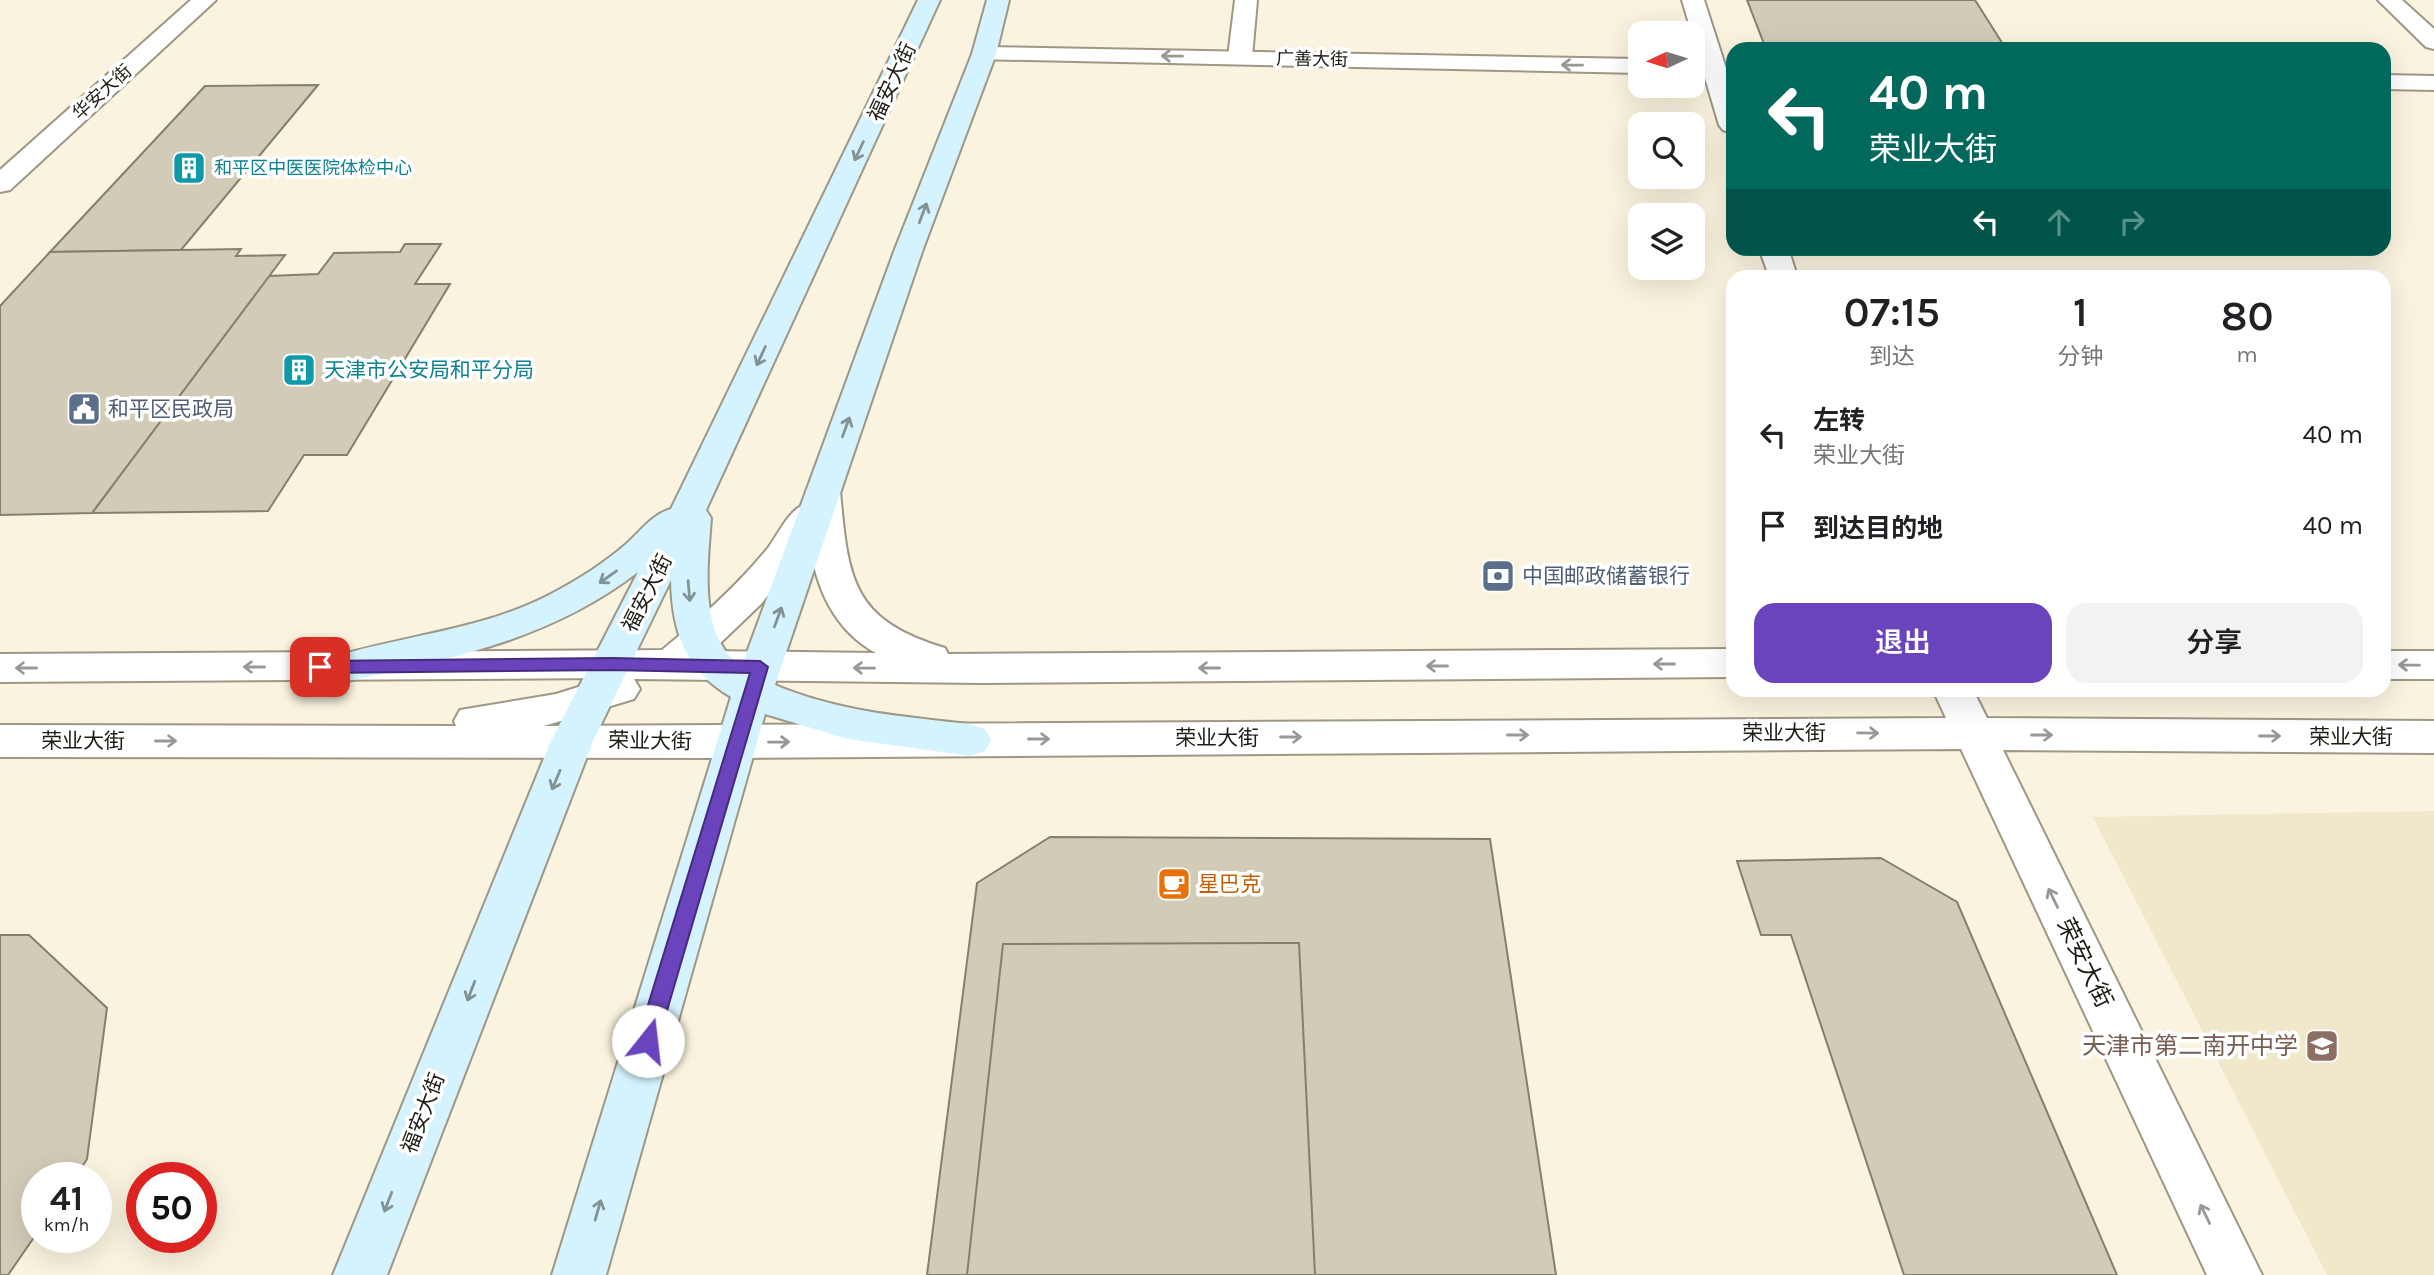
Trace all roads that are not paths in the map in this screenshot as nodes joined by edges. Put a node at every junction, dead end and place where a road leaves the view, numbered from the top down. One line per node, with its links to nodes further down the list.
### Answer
1 (205, 0): 15 (street, 华安大街)
2 (929, 0): 17 (main road, 福安大街, one-way to 17)
3 (998, 0): 8 (main road)
4 (1246, 0): 9 (street)
5 (1693, 0): 11 (street)
6 (2389, 0): 7 (street)
7 (2434, 42)
8 (984, 54): 9 (street, 广善大街, one-way to 8); 16 (main road, one-way to 8)
9 (1240, 57): 10 (street, 广善大街, one-way to 9)
10 (1628, 66)
11 (1713, 68): 14 (street)
12 (2391, 82): 13 (street)
13 (2434, 83)
14 (1726, 107)
15 (0, 184)
16 (823, 491): 18 (street); 24 (street); 25 (main road, one-way to 16)
17 (694, 499): 18 (main road, one-way to 18); 22 (main road, one-way to 22); 26 (main road, 福安大街)
18 (707, 653): 25 (street); 26 (street)
19 (1726, 663): 24 (street, one-way to 24)
20 (2391, 665): 21 (street, one-way to 20)
21 (2434, 665)
22 (346, 667): 23 (street, one-way to 23); 26 (street)
23 (0, 668)
24 (981, 670): 25 (street, one-way to 25)
25 (756, 679): 30 (main road); 34 (main road)
26 (602, 682): 32 (street); 33 (main road, 福安大街)
27 (1956, 697): 28 (street, 荣安大街)
28 (1974, 734): 29 (street, 荣业大街, one-way to 29); 30 (street, 荣业大街, one-way to 28); 37 (street, 荣安大街, one-way to 28)
29 (2434, 737)
30 (970, 740): 34 (street, 荣业大街, one-way to 30)
31 (0, 741): 32 (street, 荣业大街, one-way to 32)
32 (319, 741): 33 (street, 荣业大街)
33 (572, 741): 34 (street, 荣业大街); 35 (main road, 福安大街, one-way to 35)
34 (735, 742): 36 (main road, one-way to 34)
35 (360, 1275)
36 (579, 1275)
37 (2235, 1275)

